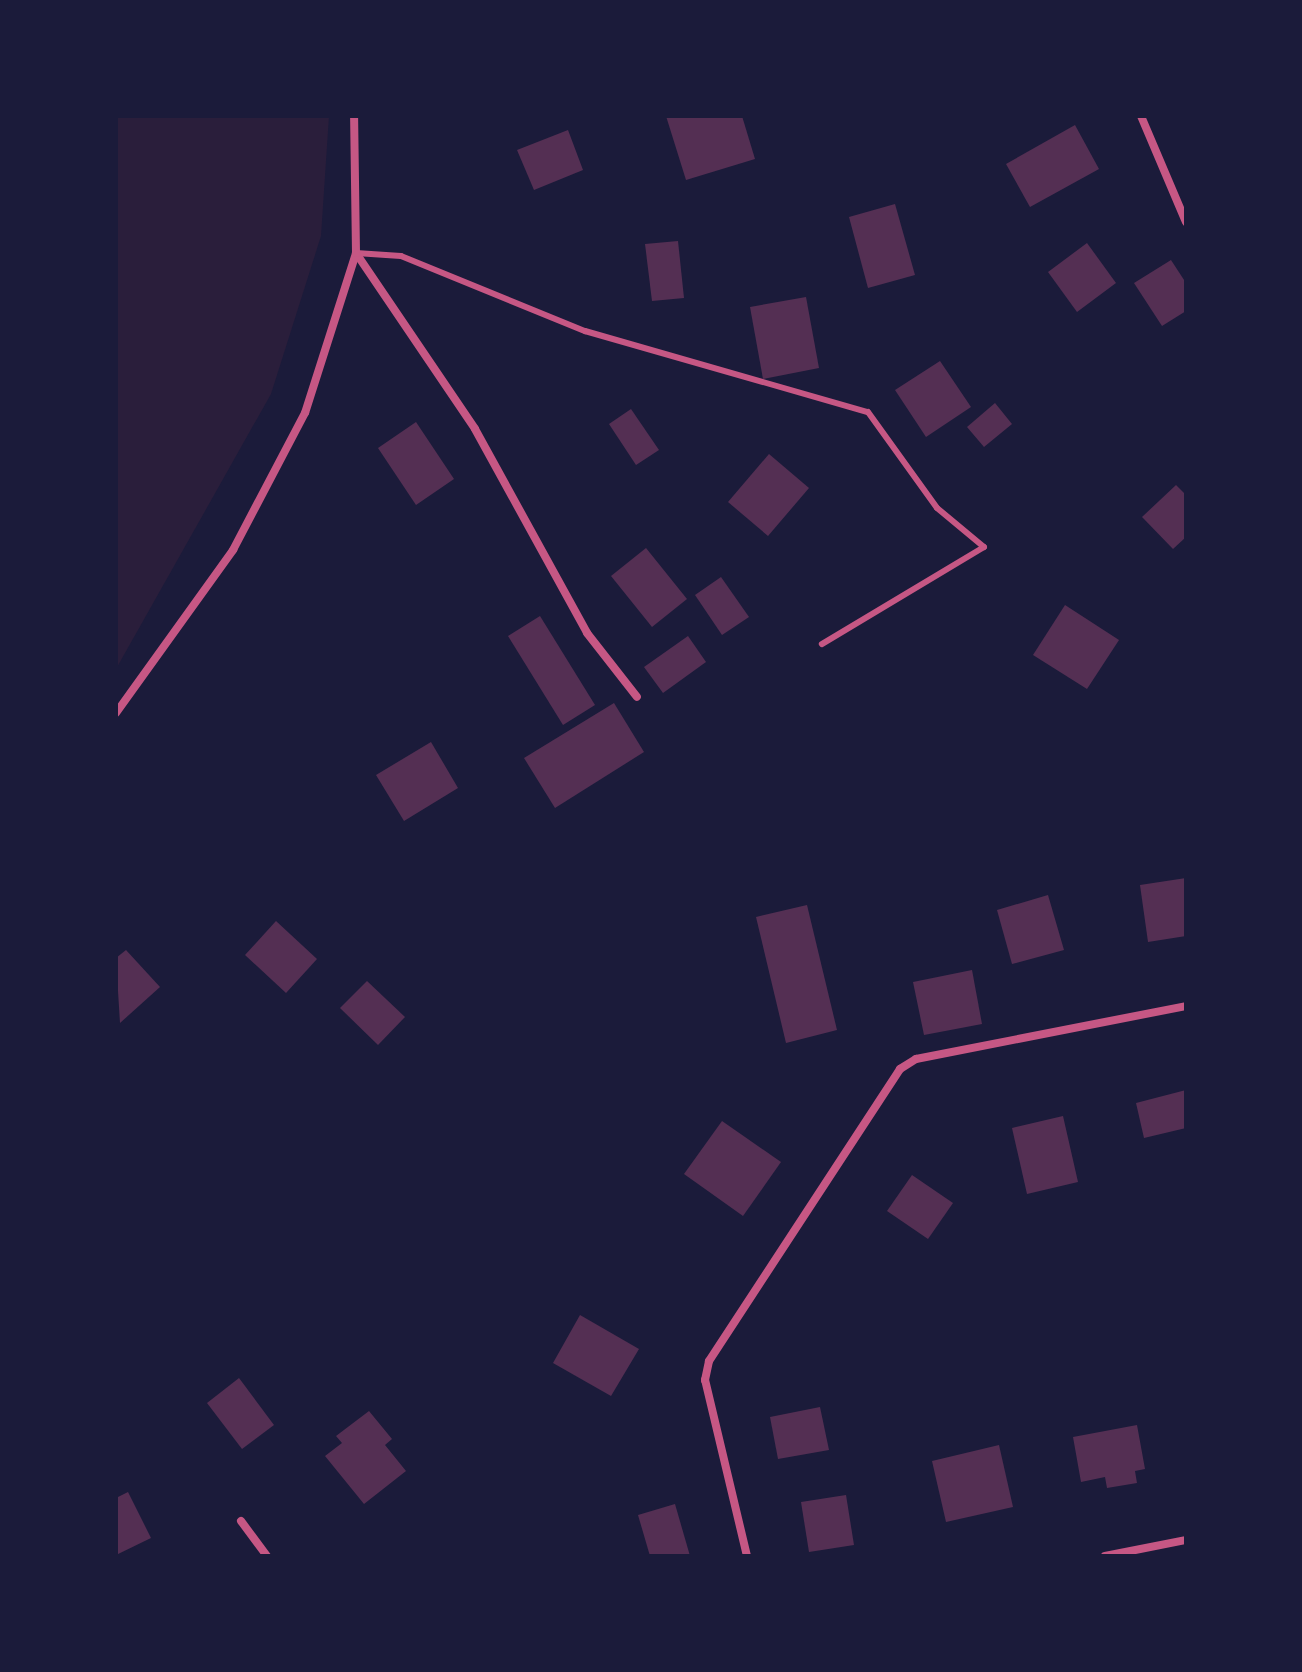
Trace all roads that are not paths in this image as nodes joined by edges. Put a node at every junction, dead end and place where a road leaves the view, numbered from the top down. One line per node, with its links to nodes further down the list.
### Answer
1 (354, 116): 4 (street)
2 (1141, 116): 3 (street)
3 (1186, 222)
4 (356, 253): 5 (lane); 6 (street); 7 (street)
5 (822, 644)
6 (637, 697)
7 (116, 713)
8 (1186, 1006): 12 (street)
9 (241, 1521): 11 (street)
10 (1186, 1540): 13 (street)
11 (267, 1556)
12 (747, 1556)
13 (1105, 1556)

